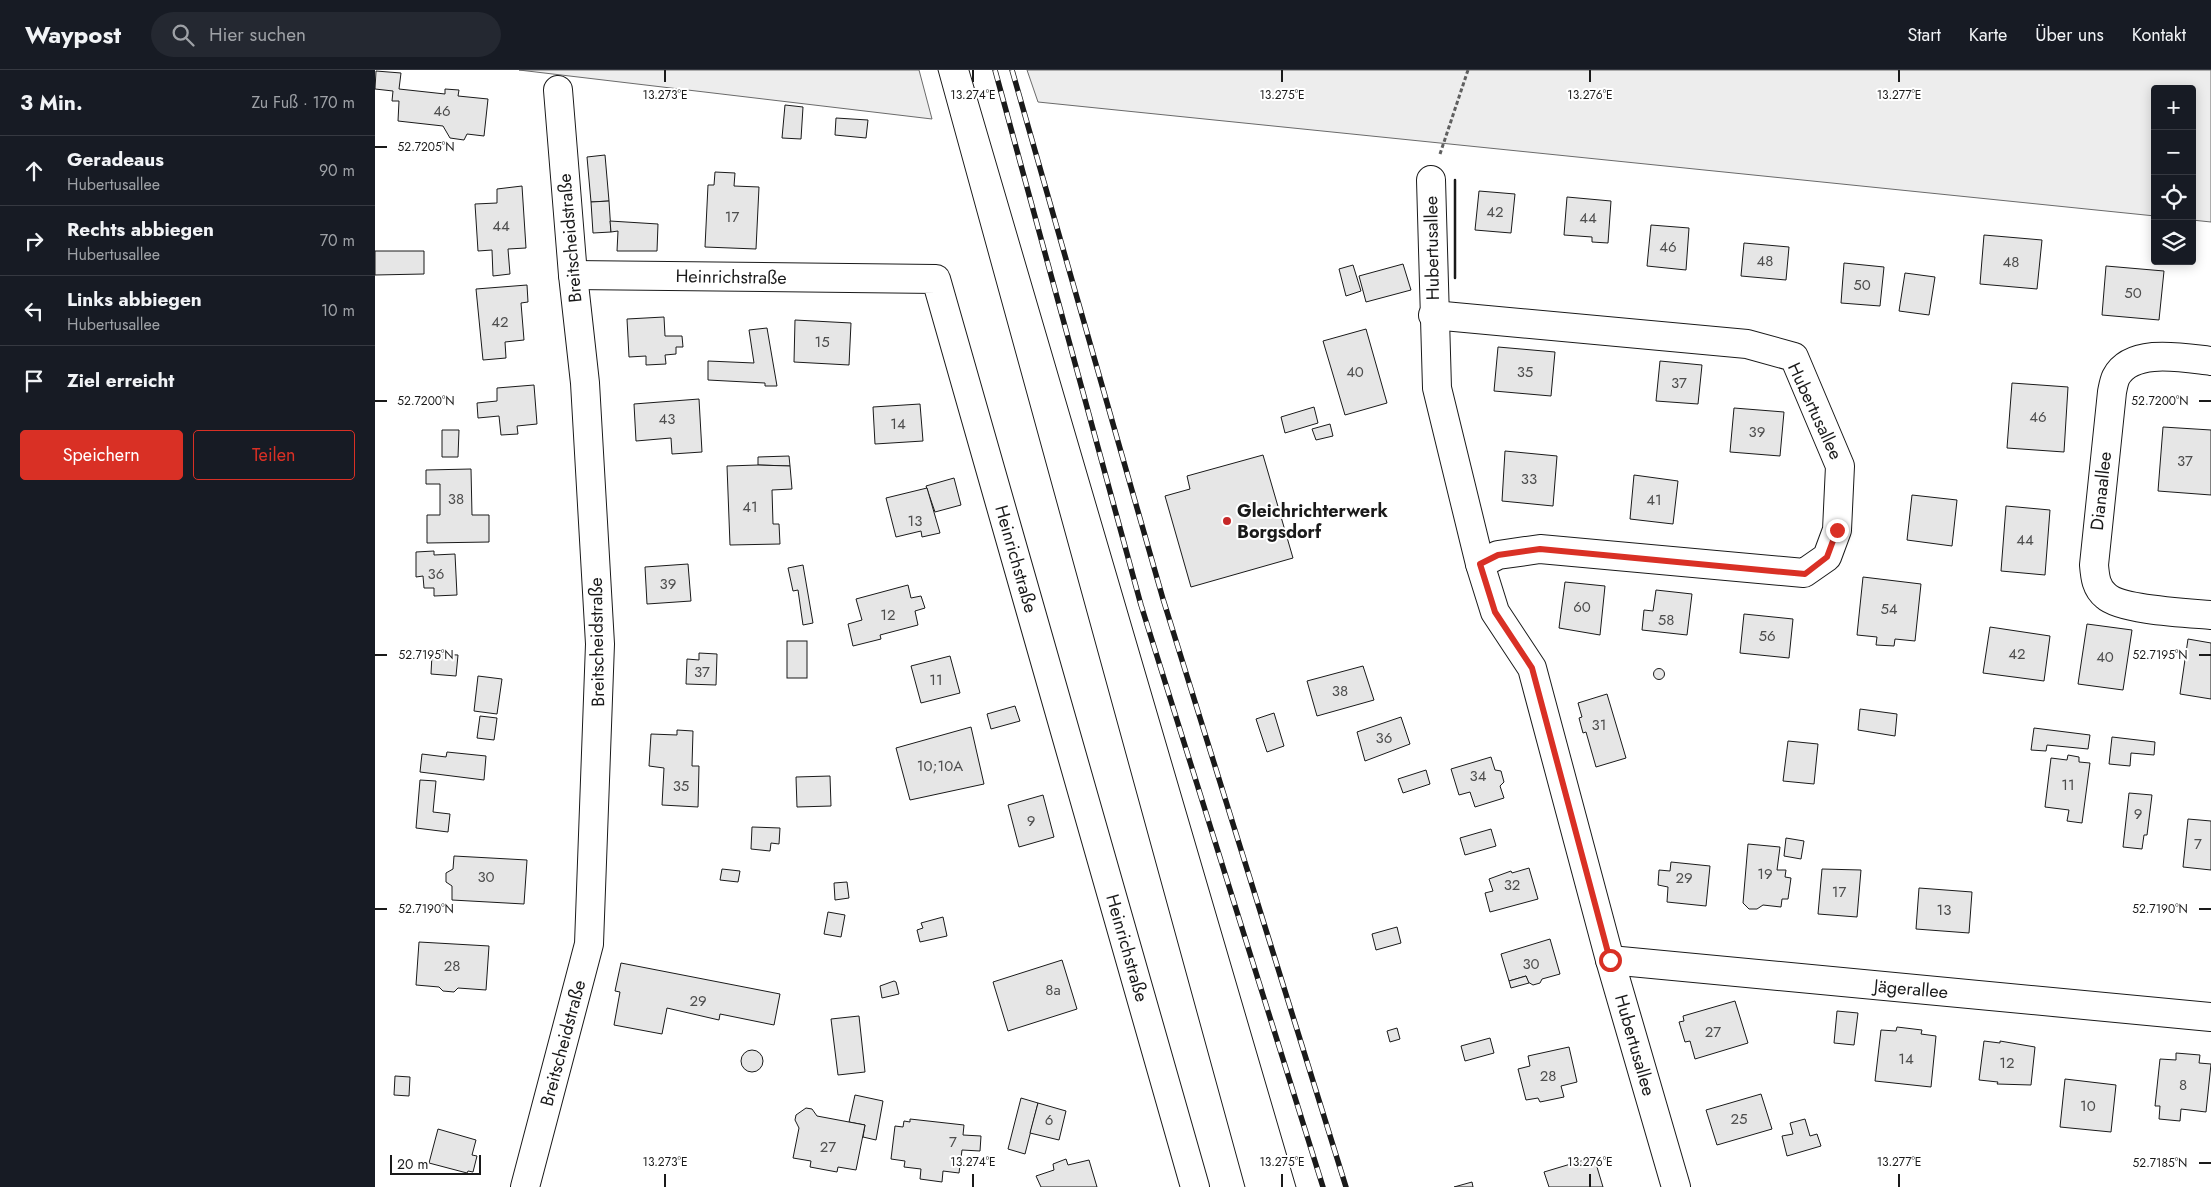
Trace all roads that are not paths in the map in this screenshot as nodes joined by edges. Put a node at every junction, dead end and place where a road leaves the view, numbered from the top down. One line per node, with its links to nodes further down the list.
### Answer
1 (558, 90): 3 (street, Breitscheidstraße)
2 (1431, 180): 4 (street, Hubertusallee)
3 (573, 275): 10 (street, Breitscheidstraße); 11 (street, Heinrichstraße)
4 (1433, 315): 6 (street, Hubertusallee); 6 (street, Hubertusallee)
5 (2211, 361): 7 (street, Dianaallee)
6 (1480, 564): 8 (street, Hubertusallee)
7 (2211, 616)
8 (1610, 960): 9 (street, Jägerallee); 12 (street, Hubertusallee)
9 (2211, 1018)
10 (525, 1187)
11 (1195, 1187)
12 (1676, 1187)

